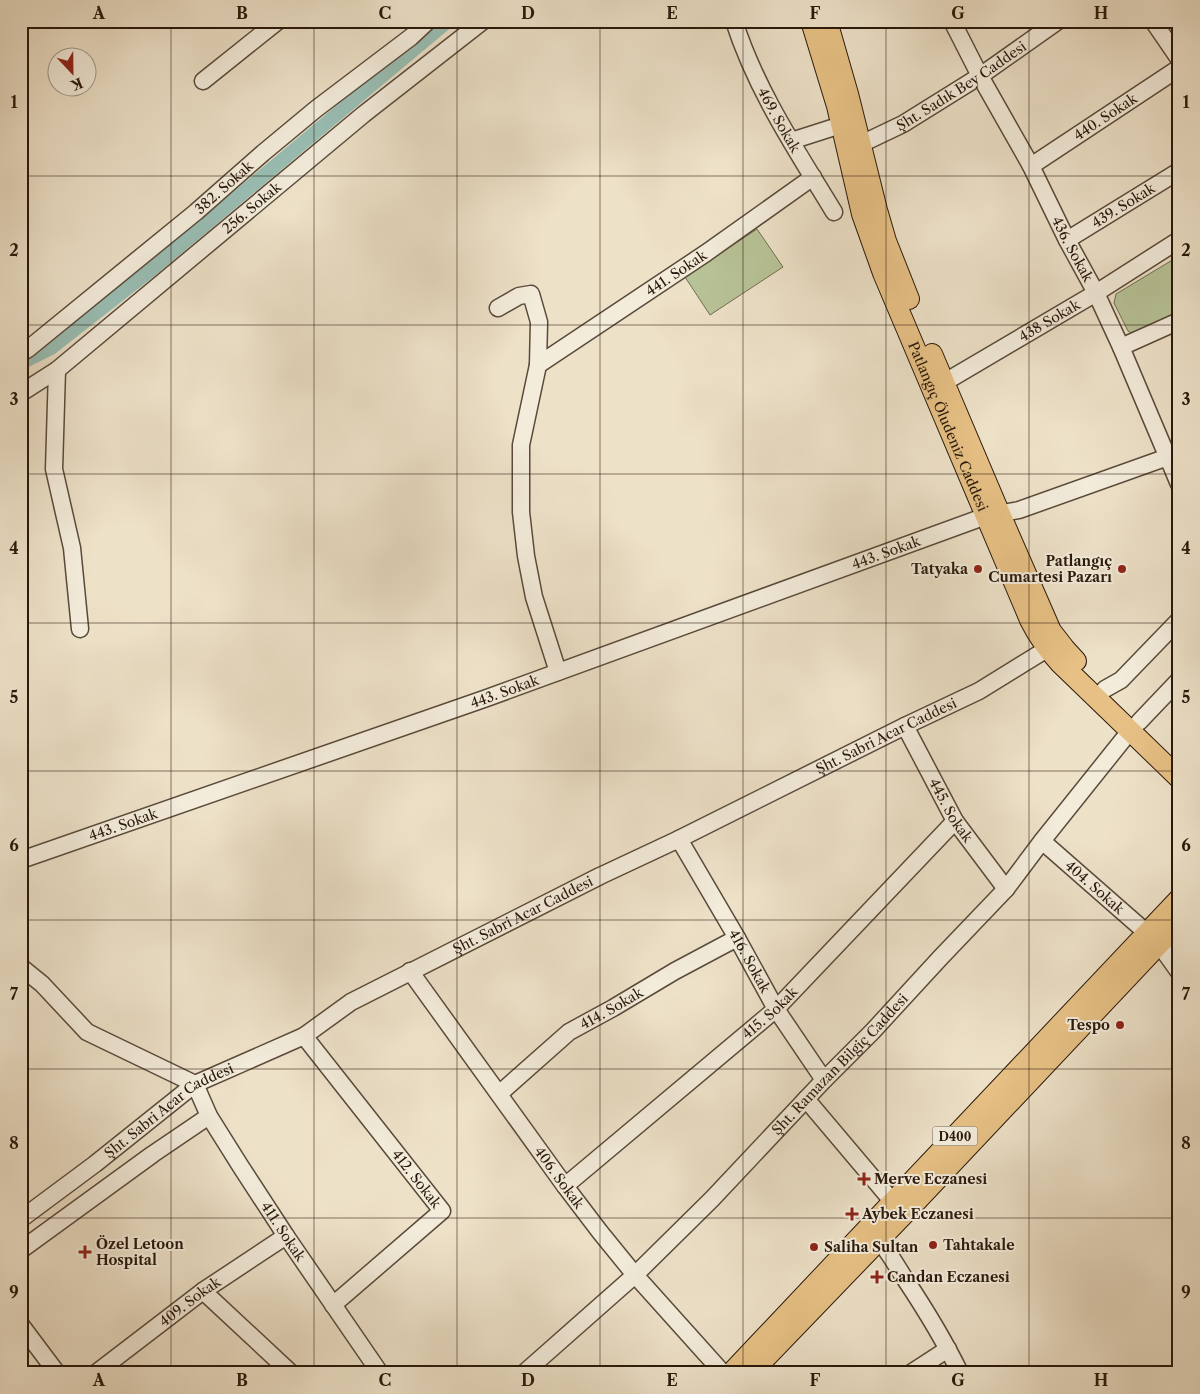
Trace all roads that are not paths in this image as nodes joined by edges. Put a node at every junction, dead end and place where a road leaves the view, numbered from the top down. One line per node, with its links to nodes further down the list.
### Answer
1 (278, 21): 13 (street)
2 (428, 21): 27 (street, 382. Sokak)
3 (483, 21): 29 (street, 256. Sokak)
4 (734, 21): 15 (street, 469. Sokak)
5 (811, 21): 14 (main road, Patlangıç Öludeniz Caddesi)
6 (826, 21): 16 (main road, Patlangıç Öludeniz Caddesi)
7 (952, 21): 12 (street, 436. Sokak)
8 (1058, 21): 12 (street, Şht. Sadık Bey Caddesi)
9 (1153, 21): 10 (street)
10 (1179, 59)
11 (1179, 68): 17 (street, 440. Sokak)
12 (980, 76): 16 (street, Şht. Sadık Bey Caddesi); 17 (street, 436. Sokak)
13 (203, 81)
14 (841, 126): 15 (street); 34 (main road, Patlangıç Öludeniz Caddesi)
15 (791, 141): 19 (street, 469. Sokak)
16 (861, 144): 30 (main road, Patlangıç Öludeniz Caddesi)
17 (1032, 166): 21 (street, 436. Sokak)
18 (1179, 171): 21 (street, 439. Sokak)
19 (813, 176): 20 (street, 469. Sokak); 28 (street, 441. Sokak)
20 (834, 212)
21 (1067, 240): 23 (street, 436. Sokak)
22 (1179, 240): 23 (street, 438 Sokak)
23 (1096, 293): 26 (street, 436. Sokak); 30 (street, 438 Sokak)
24 (498, 308): 28 (street)
25 (1179, 321): 26 (street)
26 (1121, 347): 32 (street, 436. Sokak)
27 (21, 353)
28 (538, 365): 38 (street)
29 (57, 370): 31 (street, 256. Sokak); 36 (street)
30 (945, 382): 34 (main road, Patlangıç Öludeniz Caddesi)
31 (21, 393)
32 (1173, 454): 33 (street, 436. Sokak); 34 (street, 443. Sokak)
33 (1179, 484)
34 (993, 515): 37 (main road, Patlangıç Öludeniz Caddesi); 38 (street, 443. Sokak); 40 (main road, Patlangıç Öludeniz Caddesi)
35 (1179, 620): 40 (street)
36 (80, 629)
37 (1047, 649): 41 (street, Şht. Sabri Acar Caddesi); 42 (main road, Patlangıç Öludeniz Caddesi)
38 (558, 672): 48 (street, 443. Sokak)
39 (1179, 680): 42 (street, Şht. Ramazan Bilgiç Caddesi)
40 (1105, 689): 42 (main road, Patlangıç Öludeniz Caddesi)
41 (905, 726): 45 (street, 445. Sokak); 46 (street, Şht. Sabri Acar Caddesi)
42 (1135, 726): 43 (main road, Patlangıç Öludeniz Caddesi); 44 (main road, Patlangıç Öludeniz Caddesi); 47 (street, Şht. Ramazan Bilgiç Caddesi)
43 (1179, 760)
44 (1179, 778)
45 (955, 821): 49 (street, 445. Sokak); 57 (street, 415. Sokak)
46 (679, 839): 52 (street, 416. Sokak); 55 (street, Şht. Sabri Acar Caddesi)
47 (1042, 841): 49 (street, Şht. Ramazan Bilgiç Caddesi); 53 (street, 404. Sokak)
48 (21, 860)
49 (1006, 889): 59 (street, Şht. Ramazan Bilgiç Caddesi)
50 (1179, 899): 53 (main road, D400)
51 (1179, 923): 53 (main road, D400)
52 (738, 938): 57 (street, 416. Sokak); 61 (street, 414. Sokak)
53 (1153, 938): 56 (street, 404. Sokak); 65 (main road, D400); 67 (main road, D400)
54 (21, 967): 60 (street)
55 (410, 971): 58 (street, Şht. Sabri Acar Caddesi); 61 (street, 406. Sokak)
56 (1179, 972)
57 (776, 1009): 59 (street, 416. Sokak); 64 (street, 415. Sokak)
58 (304, 1036): 60 (street, Şht. Sabri Acar Caddesi); 72 (street, 412. Sokak)
59 (824, 1080): 62 (street, Şht. Ramazan Bilgiç Caddesi)
60 (195, 1084): 63 (street, 411. Sokak); 66 (street, Şht. Sabri Acar Caddesi)
61 (499, 1094): 64 (street, 406. Sokak)
62 (806, 1099): 65 (street); 70 (street, Şht. Ramazan Bilgiç Caddesi)
63 (209, 1116): 68 (street, 411. Sokak); 69 (street)
64 (565, 1186): 70 (street, 406. Sokak)
65 (893, 1202): 67 (main road, D400)
66 (21, 1219)
67 (874, 1234): 74 (street); 81 (main road, D400); 82 (main road, D400)
68 (286, 1236): 71 (street, 409. Sokak); 72 (street, 411. Sokak)
69 (21, 1250)
70 (635, 1275): 79 (street, Şht. Ramazan Bilgiç Caddesi); 80 (street, 406. Sokak)
71 (203, 1291): 76 (street, 409. Sokak); 77 (street)
72 (333, 1304): 78 (street, 411. Sokak)
73 (21, 1325): 75 (street)
74 (948, 1348): 83 (street); 84 (street)
75 (57, 1373)
76 (96, 1373)
77 (291, 1373)
78 (380, 1373)
79 (524, 1373)
80 (723, 1373)
81 (731, 1373)
82 (751, 1373)
83 (911, 1373)
84 (960, 1373)

